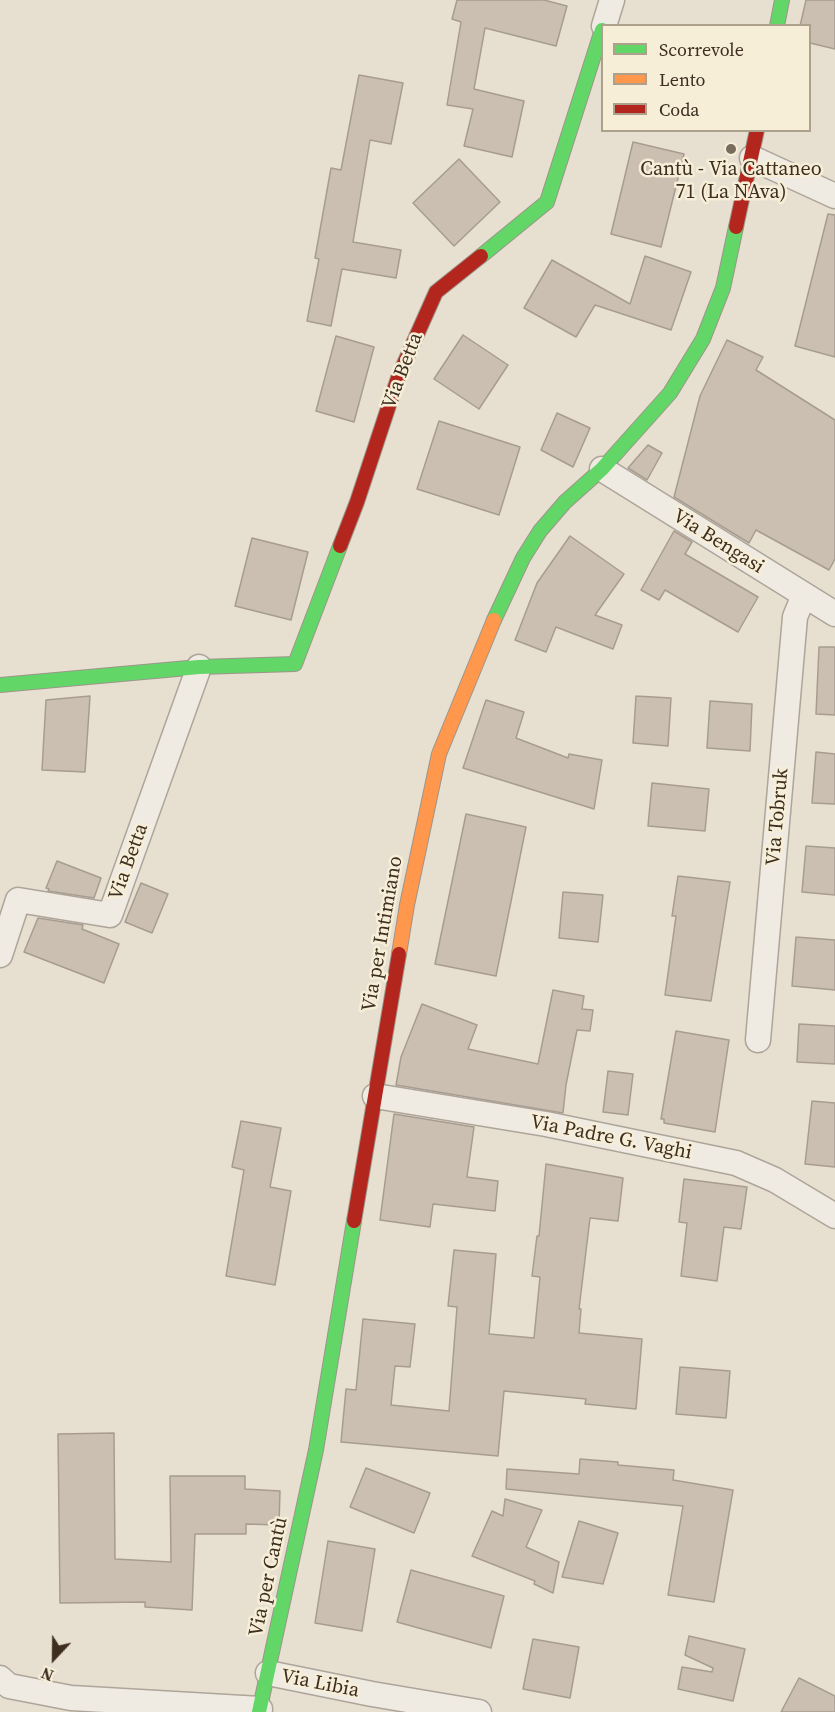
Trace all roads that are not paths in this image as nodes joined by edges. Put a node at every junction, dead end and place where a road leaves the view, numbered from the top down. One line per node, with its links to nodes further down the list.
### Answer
1 (612, 0): 3 (street)
2 (782, 0): 4 (street)
3 (605, 24)
4 (777, 24)
5 (601, 36): 12 (street, Via Betta)
6 (757, 132): 7 (street, Via per Intimiano)
7 (752, 158): 8 (street); 9 (street, Via per Intimiano)
8 (835, 196)
9 (602, 469): 10 (street, Via Bengasi); 16 (street, Via per Intimiano)
10 (804, 596): 11 (street, Via Bengasi); 15 (street, Via Tobruk)
11 (835, 614)
12 (199, 667): 13 (street, Via Betta); 14 (street, Via Betta)
13 (0, 685)
14 (0, 955)
15 (758, 1040)
16 (375, 1096): 17 (street, Via Padre G. Vaghi); 18 (street, Via per Intimiano)
17 (835, 1216)
18 (316, 1450): 19 (street, Via per Cantù)
19 (268, 1673): 21 (street, Via per Cantù); 22 (street, Via Libia)
20 (0, 1678): 21 (street)
21 (260, 1710)
22 (479, 1712)

